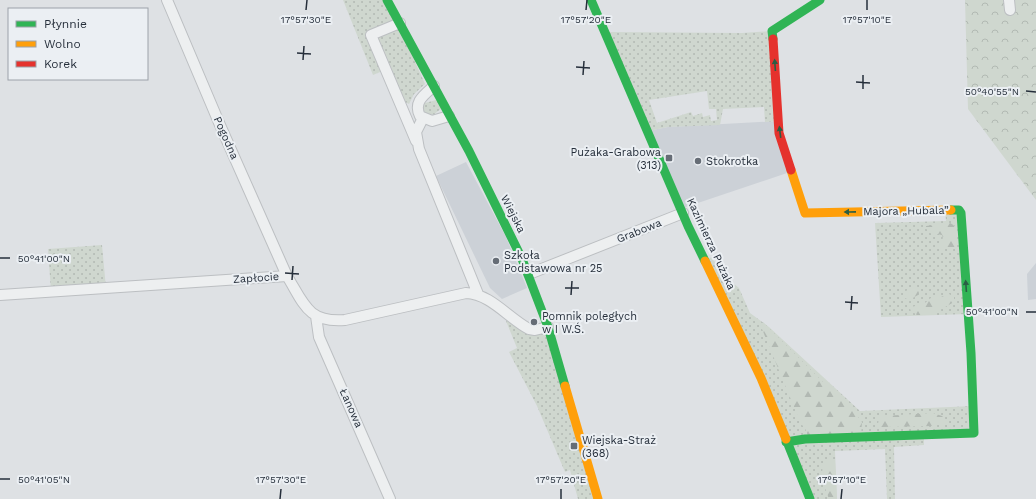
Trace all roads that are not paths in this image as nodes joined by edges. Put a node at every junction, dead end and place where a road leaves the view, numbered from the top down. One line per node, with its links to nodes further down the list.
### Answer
1 (166, 0): 14 (street, Pogodna)
2 (387, 0): 5 (street, Wiejska)
3 (591, 0): 12 (street, Kazimierza Pużaka)
4 (820, 0): 19 (street, Majora „Hubala”, one-way to 4)
5 (400, 22): 6 (street, Wiejska); 7 (street)
6 (434, 86): 8 (street); 9 (street, Wiejska)
7 (398, 98): 8 (street); 11 (street)
8 (417, 106): 10 (street)
9 (449, 116): 10 (street); 13 (street, Wiejska)
10 (423, 118): 11 (street)
11 (419, 149): 15 (street)
12 (682, 213): 13 (street, Grabowa); 19 (street, Kazimierza Pużaka)
13 (529, 274): 18 (street, Wiejska)
14 (287, 276): 16 (street, Zapłocie); 17 (street, Zapłocie)
15 (478, 294): 17 (street); 18 (street)
16 (0, 295)
17 (316, 316): 20 (street, Łanowa)
18 (548, 327): 21 (street, Wiejska)
19 (786, 442): 22 (street, Kazimierza Pużaka)
20 (390, 499)
21 (598, 499)
22 (810, 499)

